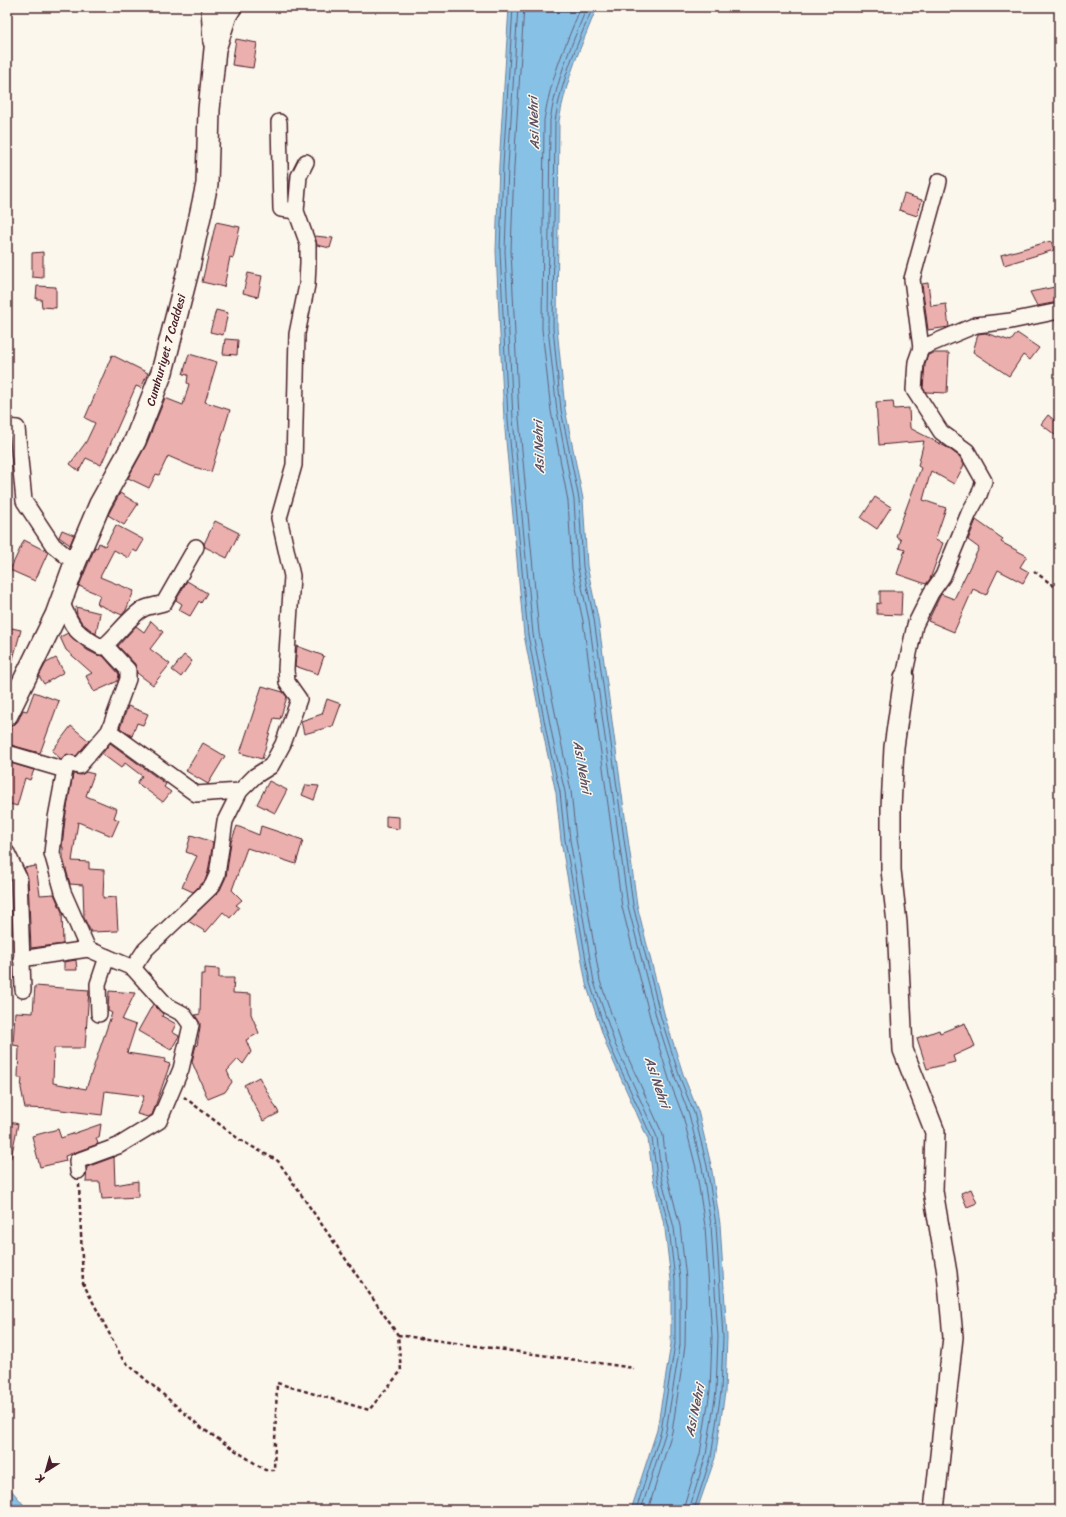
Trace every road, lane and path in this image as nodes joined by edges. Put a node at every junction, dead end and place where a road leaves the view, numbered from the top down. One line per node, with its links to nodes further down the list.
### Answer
1 (209, 7): 3 (street)
2 (231, 7): 3 (main road, Cumhuriyet 7 Caddesi)
3 (215, 49): 12 (main road, Cumhuriyet 7 Caddesi)
4 (279, 122): 7 (street)
5 (306, 162): 7 (street)
6 (939, 181): 9 (street)
7 (296, 211): 22 (street)
8 (1059, 311): 9 (street)
9 (921, 348): 17 (street)
10 (7, 427): 12 (street)
11 (196, 547): 16 (street)
12 (75, 563): 15 (main road, Cumhuriyet 7 Caddesi)
13 (1034, 571): 14 (path)
14 (1059, 590)
15 (61, 601): 16 (street); 18 (main road, Cumhuriyet 7 Caddesi)
16 (106, 646): 19 (street)
17 (904, 677): 34 (street)
18 (7, 715)
19 (109, 730): 21 (street); 22 (street)
20 (7, 753): 21 (street)
21 (65, 770): 24 (street)
22 (240, 791): 27 (street)
23 (7, 853): 26 (street)
24 (88, 949): 25 (street); 26 (street)
25 (106, 957): 27 (street); 29 (street)
26 (22, 959): 28 (street)
27 (133, 968): 30 (street)
28 (23, 990)
29 (99, 1014)
30 (173, 1088): 31 (street); 32 (path)
31 (78, 1171): 32 (path)
32 (398, 1335): 33 (path)
33 (634, 1368)
34 (934, 1510)

